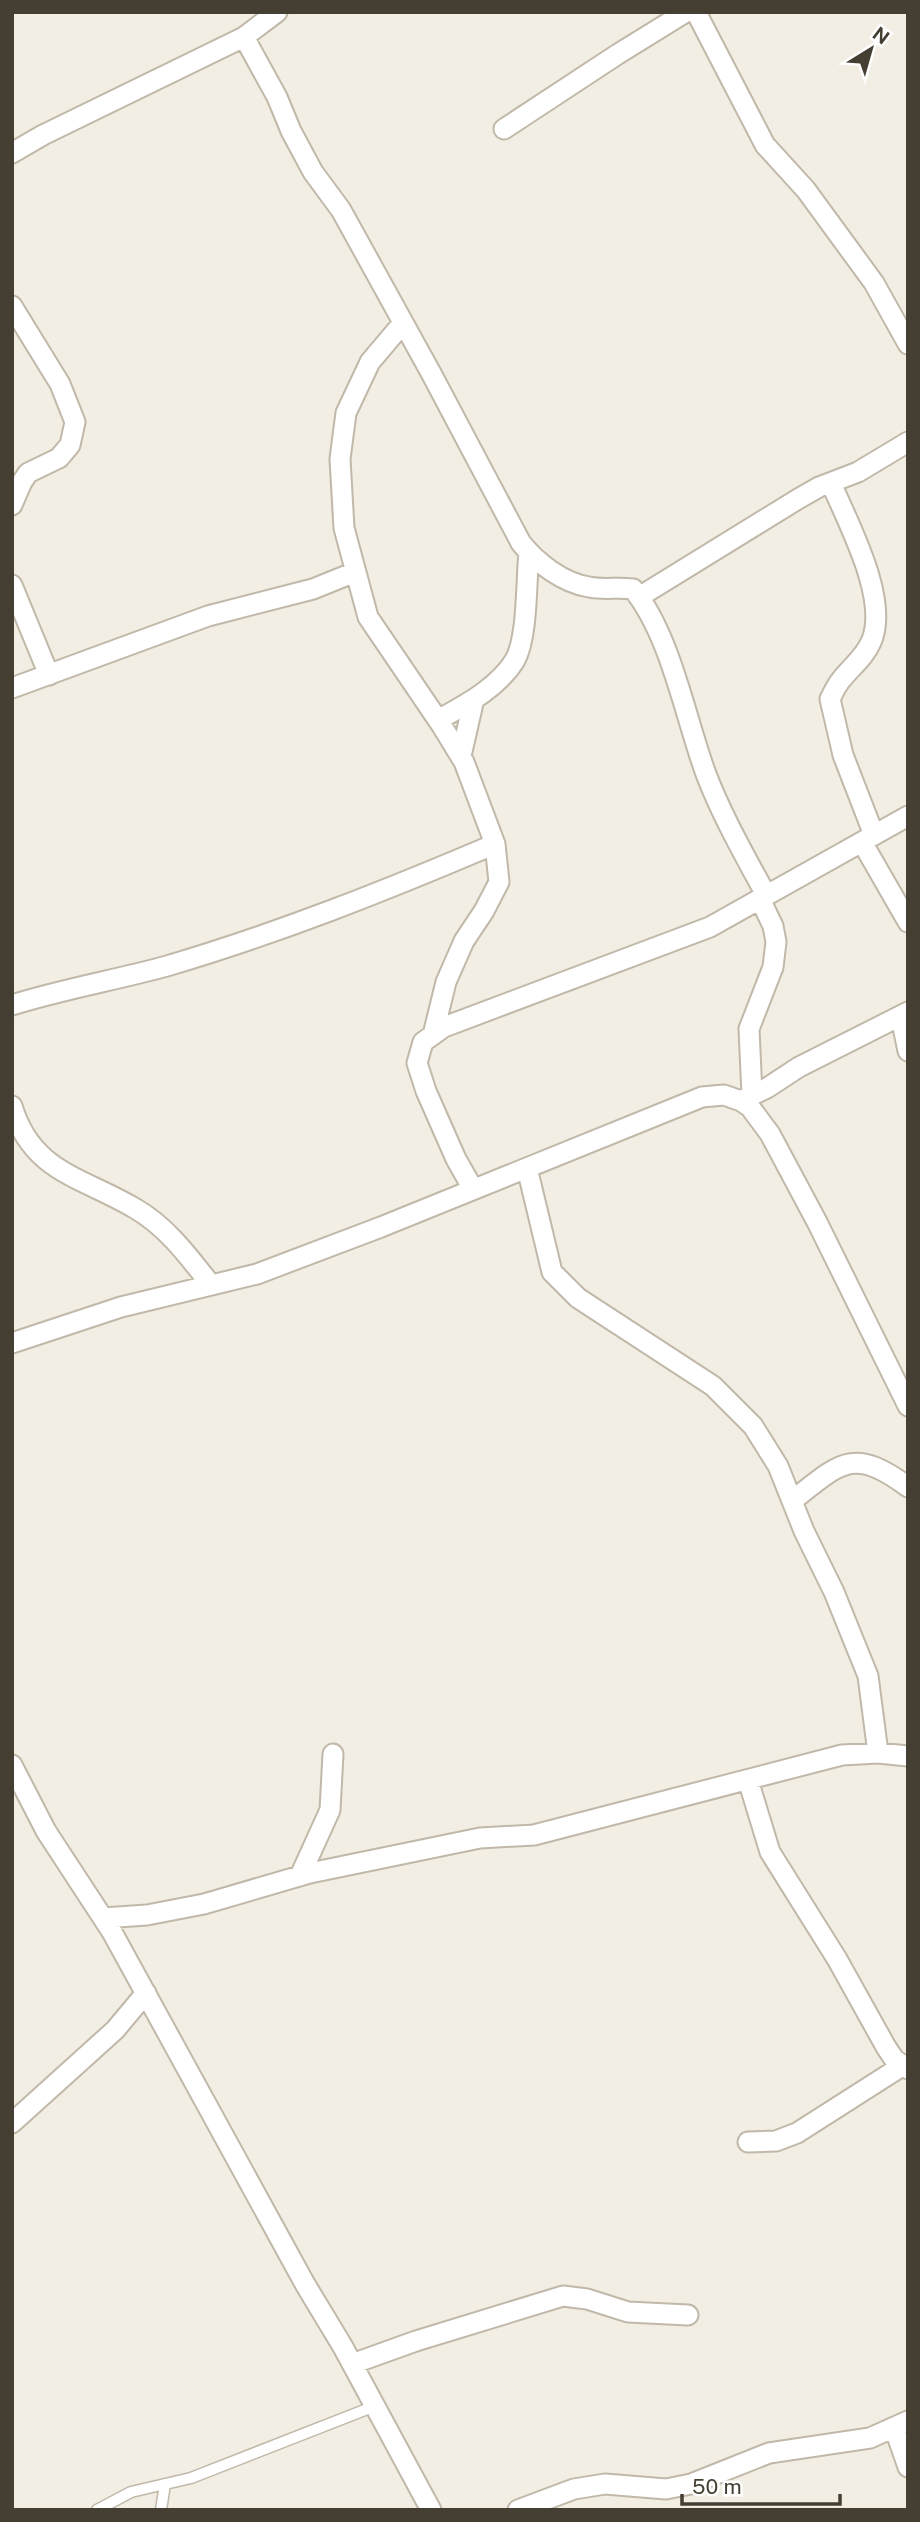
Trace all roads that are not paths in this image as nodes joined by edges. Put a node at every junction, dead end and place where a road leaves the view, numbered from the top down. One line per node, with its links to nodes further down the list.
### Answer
1 (686, 12): 5 (street)
2 (696, 12): 9 (street)
3 (270, 14): 4 (street)
4 (244, 37): 6 (street); 8 (street)
5 (504, 129)
6 (12, 153)
7 (12, 306): 12 (street)
8 (403, 323): 13 (street); 14 (street)
9 (908, 344)
10 (908, 442): 11 (street)
11 (831, 483): 16 (street); 23 (street)
12 (12, 505)
13 (529, 552): 16 (street); 19 (street)
14 (355, 572): 17 (street); 20 (street)
15 (12, 585): 17 (street)
16 (639, 597): 25 (street)
17 (49, 675): 18 (street)
18 (12, 688)
19 (474, 699): 20 (street); 21 (street)
20 (438, 720): 21 (street)
21 (461, 756): 24 (street)
22 (908, 816): 23 (street)
23 (868, 839): 25 (street); 26 (street)
24 (495, 844): 27 (street); 29 (street)
25 (763, 897): 29 (street); 31 (street)
26 (908, 922)
27 (12, 1005)
28 (908, 1012): 30 (street); 31 (street)
29 (433, 1035): 34 (street)
30 (908, 1051)
31 (747, 1098): 33 (street); 37 (street)
32 (12, 1106): 35 (street)
33 (527, 1168): 34 (street); 39 (street)
34 (473, 1189): 35 (street)
35 (211, 1285): 36 (street)
36 (12, 1343)
37 (908, 1406)
38 (908, 1487): 39 (street)
39 (792, 1500): 40 (street)
40 (878, 1753): 42 (street); 44 (street)
41 (333, 1754): 45 (street)
42 (908, 1756)
43 (12, 1765): 47 (street)
44 (748, 1780): 45 (street); 50 (street)
45 (300, 1876): 46 (street)
46 (147, 1915): 47 (street); 48 (street)
47 (103, 1918): 48 (street)
48 (120, 1947): 49 (street)
49 (146, 1993): 51 (street); 54 (street)
50 (905, 2067): 52 (street)
51 (12, 2123)
52 (748, 2142)
53 (688, 2315): 54 (street)
54 (352, 2364): 55 (street)
55 (374, 2406): 58 (lane); 61 (street)
56 (901, 2424): 57 (street); 62 (street)
57 (908, 2467)
58 (165, 2484): 59 (lane); 60 (lane)
59 (97, 2510)
60 (160, 2510)
61 (431, 2510)
62 (518, 2510)

